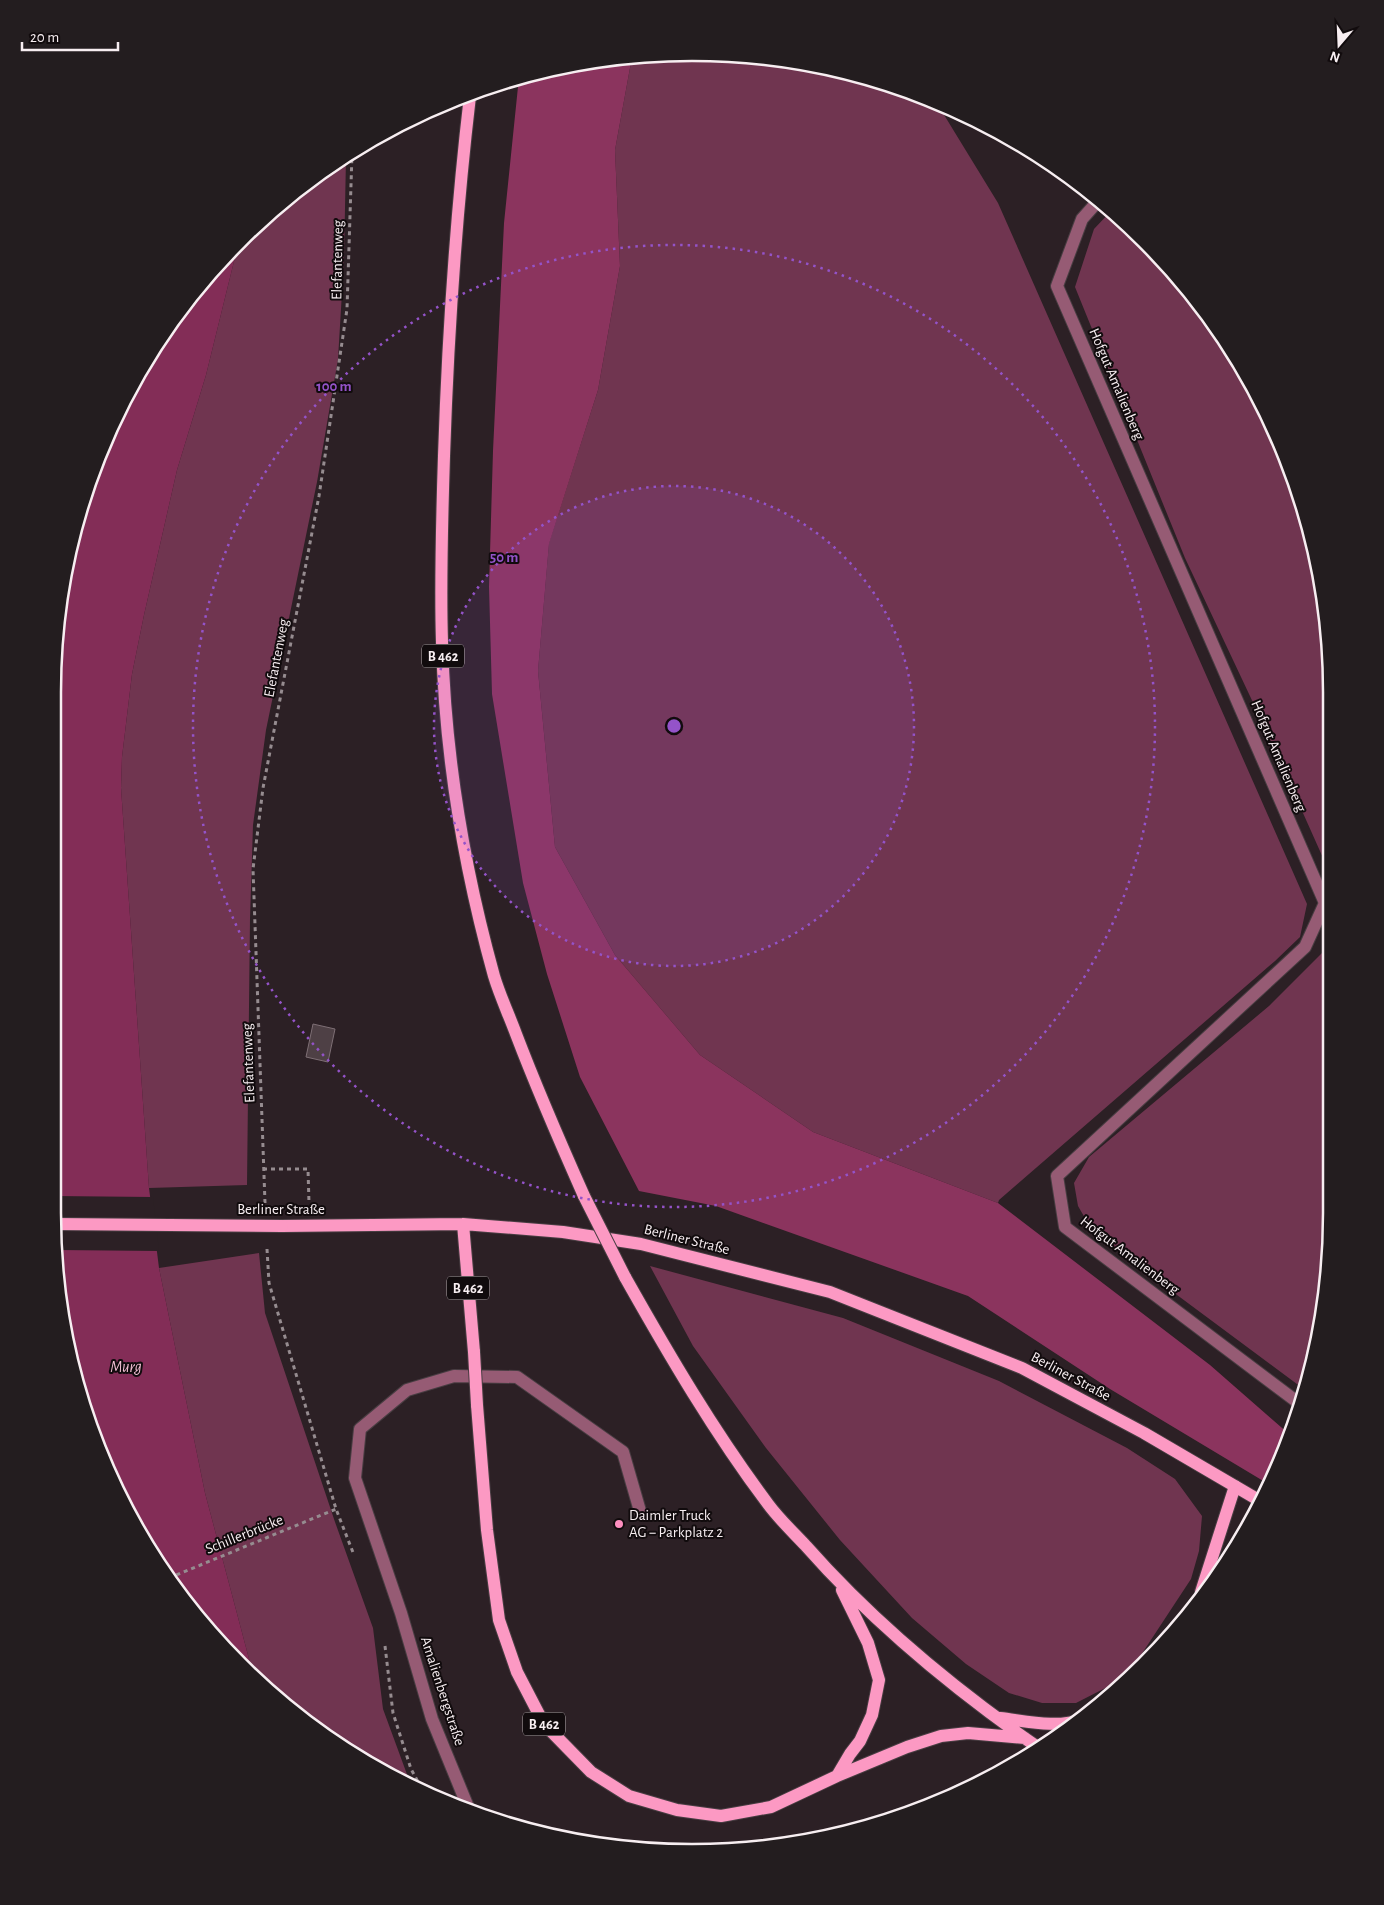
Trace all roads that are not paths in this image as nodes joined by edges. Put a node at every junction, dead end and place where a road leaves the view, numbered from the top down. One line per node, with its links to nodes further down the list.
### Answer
1 (469, 102): 12 (main road, B 462, bridge)
2 (1093, 206): 3 (street, Hofgut Amalienberg)
3 (1323, 898)
4 (1323, 907): 7 (street, Hofgut Amalienberg)
5 (62, 1224): 6 (main road, Berliner Straße, bridge)
6 (463, 1224): 8 (main road, Berliner Straße); 17 (main road, B 462, bridge)
7 (1294, 1399)
8 (1235, 1486): 9 (main road, Berliner Straße); 11 (main road)
9 (1255, 1498)
10 (640, 1511): 18 (street, Amalienbergstraße)
11 (1206, 1578)
12 (838, 1583): 13 (main road, B 462); 17 (main road, B 462)
13 (997, 1718): 14 (main road); 15 (main road, B 462)
14 (1063, 1722)
15 (1025, 1738): 16 (main road, B 462); 17 (main road, B 462)
16 (1032, 1743)
17 (837, 1776)
18 (466, 1801)

